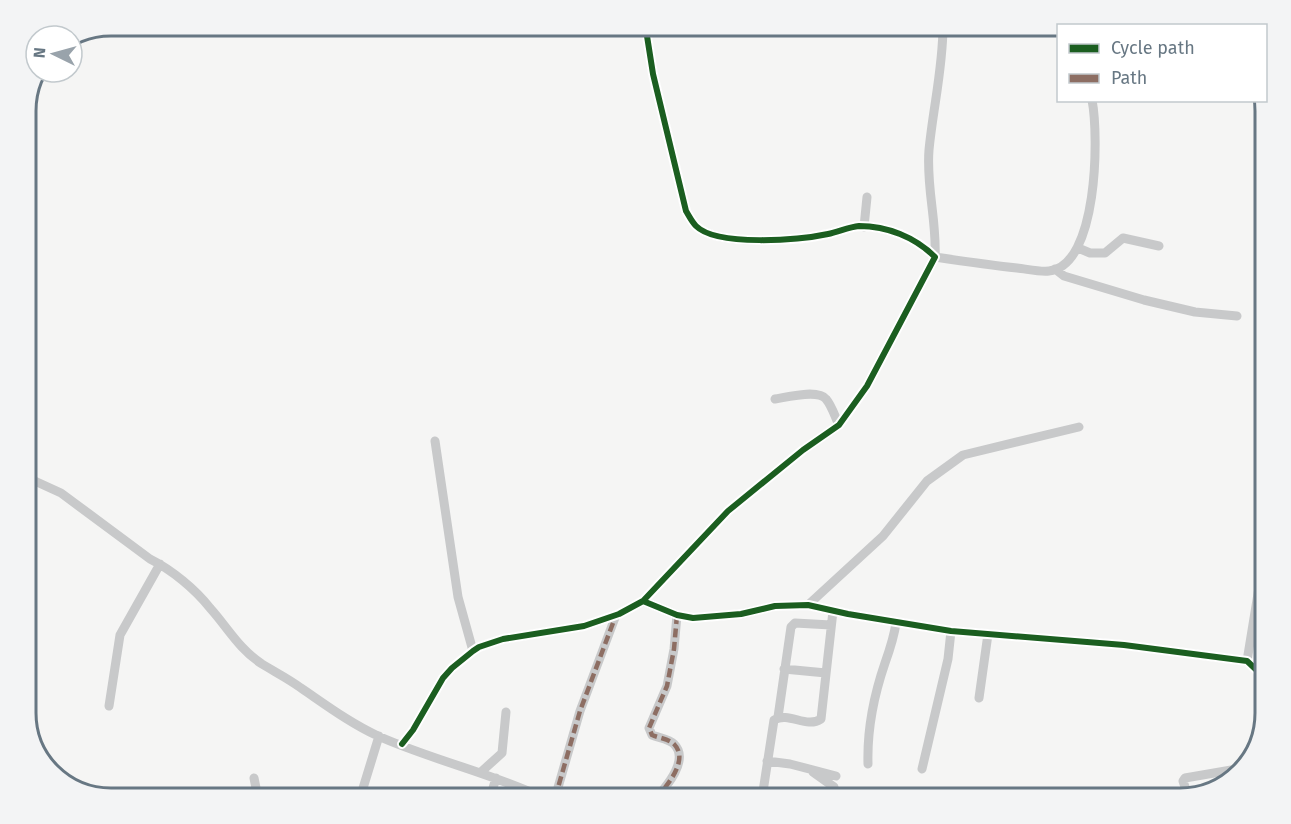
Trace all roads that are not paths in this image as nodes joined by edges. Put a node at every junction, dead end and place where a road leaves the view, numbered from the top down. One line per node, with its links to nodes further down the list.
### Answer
1 (647, 36): 5 (street)
2 (942, 36): 8 (street)
3 (1092, 102): 7 (street)
4 (867, 196): 5 (street)
5 (864, 227): 8 (street)
6 (1159, 246): 7 (street)
7 (1078, 248): 9 (street)
8 (935, 257): 9 (street); 12 (street)
9 (1054, 269): 10 (street)
10 (1237, 316)
11 (775, 399): 12 (street)
12 (839, 425): 17 (street)
13 (1079, 427): 18 (street)
14 (435, 441): 27 (street)
15 (36, 482): 16 (street)
16 (160, 564): 33 (street); 36 (street)
17 (643, 601): 21 (street); 22 (street)
18 (808, 604): 19 (street); 22 (street)
19 (833, 611): 23 (street); 24 (street)
20 (1255, 612): 28 (street)
21 (616, 615): 27 (street); 53 (street)
22 (677, 615): 54 (street)
23 (896, 623): 25 (street); 39 (street)
24 (831, 625): 30 (street); 31 (street)
25 (951, 631): 26 (street); 41 (street)
26 (988, 634): 28 (street); 32 (street)
27 (473, 651): 37 (street)
28 (1247, 661): 29 (street)
29 (1255, 668)
30 (784, 669): 31 (street); 35 (street)
31 (826, 673): 35 (street)
32 (979, 698)
33 (109, 706)
34 (506, 712): 43 (street)
35 (778, 717): 38 (street)
36 (379, 736): 37 (street); 50 (street)
37 (402, 744): 43 (street)
38 (767, 761): 40 (street); 55 (street)
39 (868, 764)
40 (806, 767): 44 (street); 47 (street)
41 (922, 769)
42 (1227, 771): 48 (street)
43 (481, 772): 46 (street)
44 (836, 776)
45 (254, 778): 49 (street)
46 (496, 778): 51 (street); 52 (street)
47 (834, 787)
48 (1186, 787)
49 (256, 788)
50 (363, 788)
51 (493, 788)
52 (520, 788)
53 (558, 788)
54 (664, 788)
55 (766, 788)

